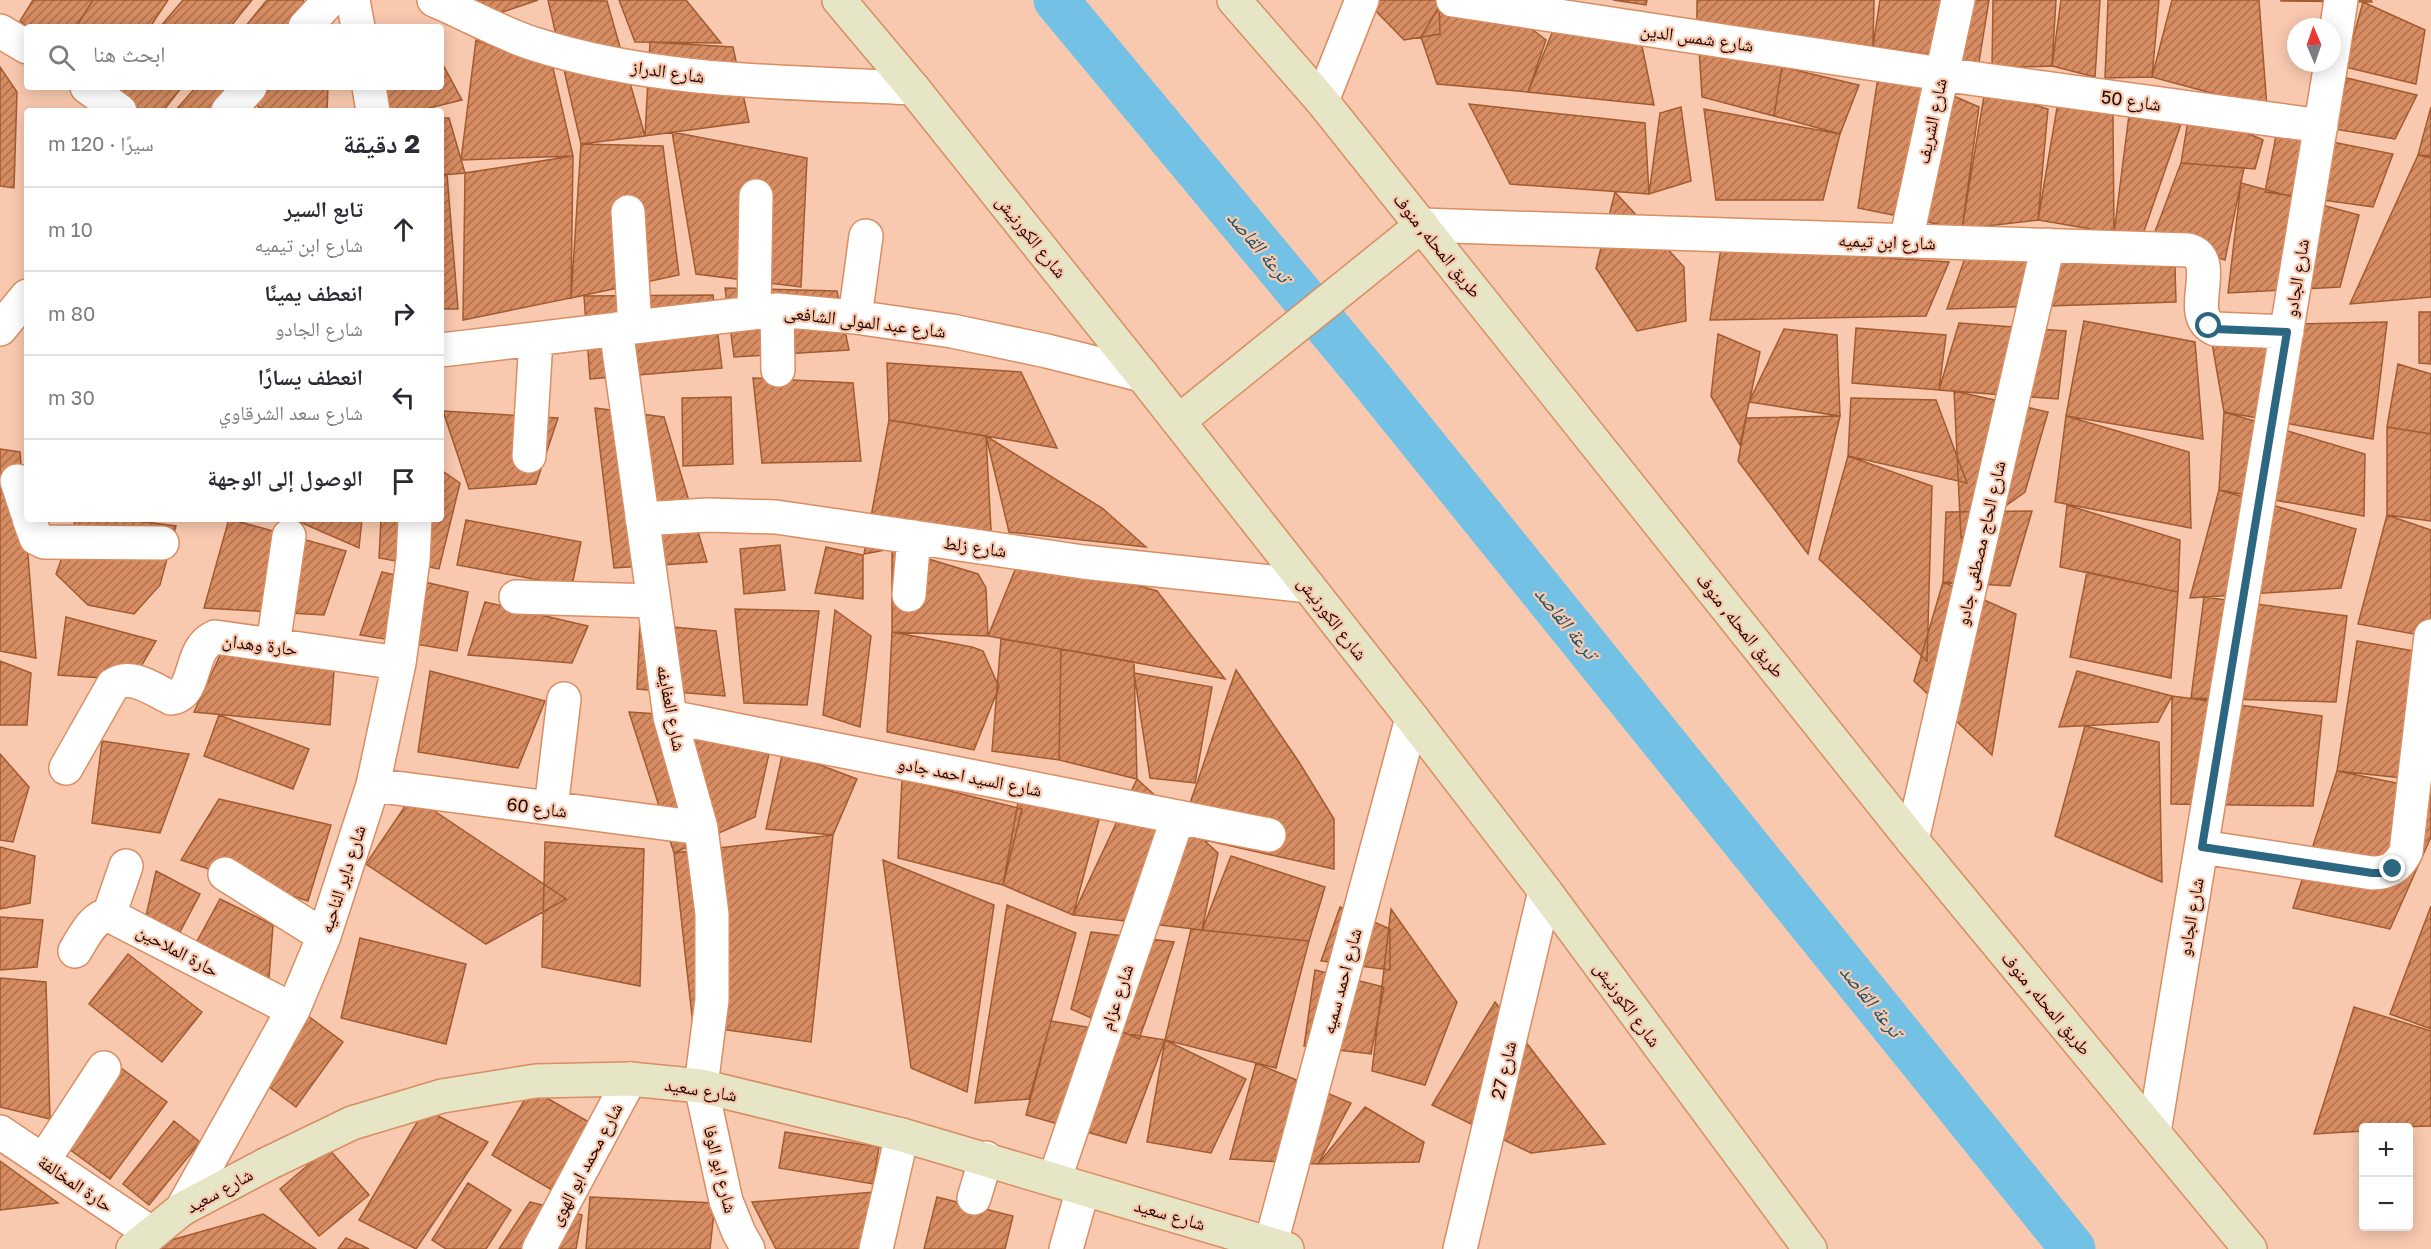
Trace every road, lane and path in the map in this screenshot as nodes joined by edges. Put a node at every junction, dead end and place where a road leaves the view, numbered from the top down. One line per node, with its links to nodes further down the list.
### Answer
1 (330, 0): 11 (street)
2 (353, 0): 12 (street)
3 (434, 0): 17 (street, شارع الدراز)
4 (839, 0): 17 (main road, شارع الكورنيش)
5 (1234, 0): 21 (main road, طريق المحله, منوف)
6 (1362, 0): 21 (street)
7 (1453, 0): 16 (street, شارع شمس الدين)
8 (1958, 0): 16 (street, شارع الشريف)
9 (2341, 0): 10 (street)
10 (2338, 18)
11 (308, 24)
12 (357, 24)
13 (0, 31): 14 (street)
14 (24, 44)
15 (2330, 72): 25 (street, شارع الجادو)
16 (1941, 74): 25 (street, شارع 50); 30 (street, شارع الشريف)
17 (913, 88): 41 (main road, شارع الكورنيش)
18 (91, 90): 22 (street)
19 (247, 90): 23 (street)
20 (370, 90): 24 (street)
21 (1322, 101): 28 (main road, طريق المحله, منوف)
22 (116, 108)
23 (231, 108)
24 (372, 108)
25 (2321, 126): 37 (street, شارع الجادو)
26 (756, 196): 33 (street)
27 (628, 212): 35 (street, شارع العفايفه)
28 (1422, 225): 30 (street, شارع ابن تيميه); 42 (main road); 66 (main road, طريق المحله, منوف)
29 (866, 236): 34 (street)
30 (1906, 241): 31 (street, شارع ابن تيميه)
31 (2048, 246): 37 (street, شارع ابن تيميه); 66 (street, شارع الحاج مصطفى جادو)
32 (24, 300): 36 (street)
33 (766, 311): 34 (street, شارع عبد المولى الشافعى); 35 (street, شارع عبد المولى الشافعى); 40 (street)
34 (855, 317): 41 (street, شارع عبد المولى الشافعى)
35 (626, 328): 38 (street, شارع عبد المولى الشافعى); 44 (street, شارع العفايفه)
36 (0, 329)
37 (2287, 332): 67 (street, شارع الجادو)
38 (536, 339): 39 (street, شارع عبد المولى الشافعى); 43 (street)
39 (444, 350)
40 (778, 370)
41 (1142, 375): 42 (main road, شارع الكورنيش)
42 (1179, 421): 50 (main road, شارع الكورنيش)
43 (529, 456)
44 (642, 519): 48 (street, شارع زلط); 53 (street, شارع العفايفه)
45 (30, 522): 49 (street)
46 (415, 522): 56 (street, شارع داير الناحيه)
47 (290, 536): 55 (street)
48 (914, 537): 50 (street, شارع زلط); 51 (street)
49 (162, 543)
50 (1308, 586): 59 (main road, شارع الكورنيش)
51 (909, 595)
52 (516, 597): 53 (street)
53 (654, 601): 58 (street, شارع العفايفه)
54 (2431, 636): 67 (street)
55 (273, 645): 56 (street, حارة وهدان); 60 (street, حارة وهدان)
56 (399, 663): 61 (street, شارع داير الناحيه)
57 (564, 699): 62 (street)
58 (670, 717): 63 (street, شارع السيد احمد جادو); 64 (street, شارع العفايفه)
59 (1412, 718): 70 (main road, شارع الكورنيش); 87 (street, شارع احمد سميه)
60 (66, 768)
61 (373, 785): 62 (street, شارع 60); 72 (street, شارع داير الناحيه)
62 (550, 808): 64 (street, شارع 60)
63 (1178, 817): 65 (street, شارع السيد احمد جادو); 83 (street, شارع عزام)
64 (701, 828): 77 (street, شارع العفايفه)
65 (1269, 835)
66 (1912, 840): 78 (main road, طريق المحله, منوف)
67 (2202, 847): 78 (street, شارع الجادو)
68 (126, 866): 71 (street)
69 (225, 874): 72 (street)
70 (1545, 891): 92 (street, شارع 27); 93 (main road, شارع الكورنيش)
71 (109, 915): 73 (street); 74 (street, حارة الملاحين)
72 (324, 936): 74 (street, شارع داير الناحيه)
73 (75, 951)
74 (293, 1010): 85 (street, شارع داير الناحيه)
75 (104, 1068): 82 (street)
76 (630, 1079): 77 (main road, شارع سعيد); 85 (main road, شارع سعيد); 88 (street, شارع محمد ابو الهوى)
77 (701, 1086): 79 (main road, شارع سعيد); 89 (street, شارع ابو الوفا)
78 (2154, 1132): 94 (main road, طريق المحله, منوف)
79 (902, 1135): 81 (main road, شارع سعيد); 90 (street)
80 (1, 1136): 82 (street, حارة المخالفة)
81 (986, 1158): 83 (main road, شارع سعيد); 84 (street)
82 (43, 1161): 86 (street, حارة المخالفة)
83 (1069, 1184): 87 (main road, شارع سعيد); 91 (street, شارع عزام)
84 (974, 1198)
85 (182, 1209): 86 (main road, شارع سعيد)
86 (142, 1241)
87 (1279, 1246)
88 (539, 1249)
89 (748, 1249)
90 (876, 1249)
91 (1066, 1249)
92 (1460, 1249)
93 (1810, 1249)
94 (2250, 1249)

